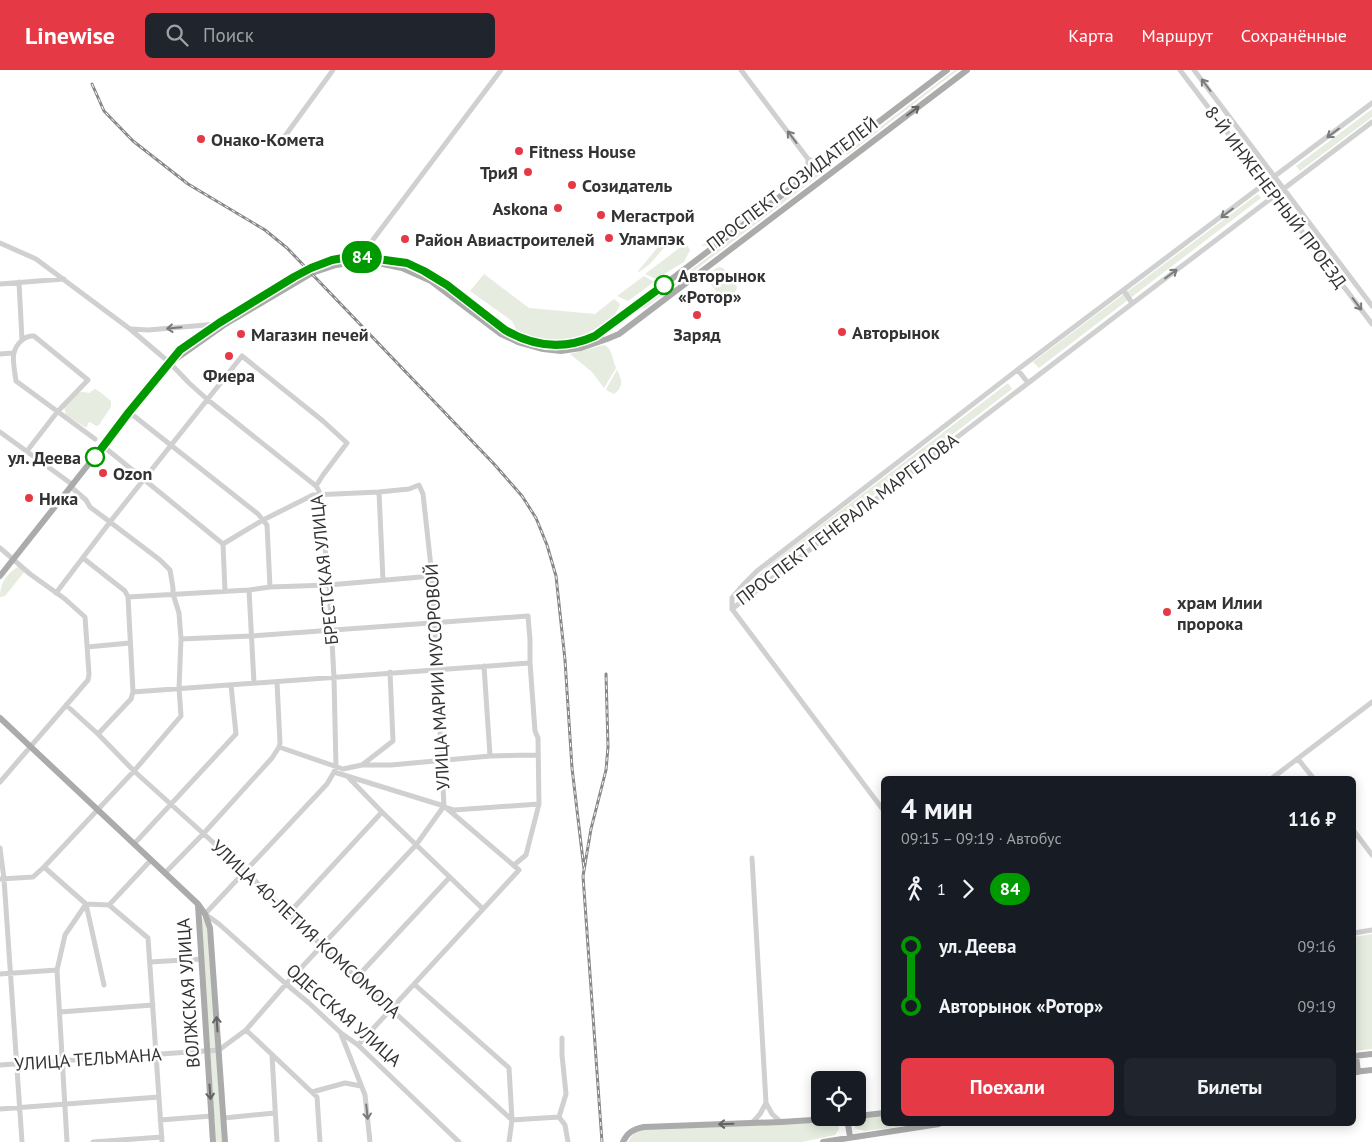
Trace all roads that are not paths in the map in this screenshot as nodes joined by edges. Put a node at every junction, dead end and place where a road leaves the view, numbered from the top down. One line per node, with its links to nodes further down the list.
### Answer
1 (333, 70): 10 (street)
2 (501, 70): 21 (street)
3 (741, 70): 13 (street, one-way to 3)
4 (947, 70): 14 (main road, ПРОСПЕКТ СОЗИДАТЕЛЕЙ)
5 (967, 70): 31 (main road, ПРОСПЕКТ СОЗИДАТЕЛЕЙ, one-way to 5)
6 (1180, 70): 12 (street, 8-Й ИНЖЕНЕРНЫЙ ПРОЕЗД)
7 (1194, 70): 11 (street, 8-Й ИНЖЕНЕРНЫЙ ПРОЕЗД, one-way to 7)
8 (1372, 103): 15 (street, ПРОСПЕКТ ГЕНЕРАЛА МАРГЕЛОВА, one-way to 15)
9 (1372, 122): 18 (street, ПРОСПЕКТ ГЕНЕРАЛА МАРГЕЛОВА)
10 (285, 136)
11 (1252, 147): 12 (street); 15 (street, 8-Й ИНЖЕНЕРНЫЙ ПРОЕЗД)
12 (1244, 154): 17 (street, 8-Й ИНЖЕНЕРНЫЙ ПРОЕЗД)
13 (808, 159): 14 (street); 16 (street)
14 (829, 160): 16 (main road, ПРОСПЕКТ СОЗИДАТЕЛЕЙ)
15 (1275, 177): 17 (street, ПРОСПЕКТ ГЕНЕРАЛА МАРГЕЛОВА); 18 (street, 8-Й ИНЖЕНЕРНЫЙ ПРОЕЗД)
16 (803, 179): 28 (main road, ПРОСПЕКТ СОЗИДАТЕЛЕЙ)
17 (1266, 183): 19 (street, 8-Й ИНЖЕНЕРНЫЙ ПРОЕЗД); 27 (street, ПРОСПЕКТ ГЕНЕРАЛА МАРГЕЛОВА, one-way to 27)
18 (1284, 189): 19 (street, ПРОСПЕКТ ГЕНЕРАЛА МАРГЕЛОВА); 30 (street, 8-Й ИНЖЕНЕРНЫЙ ПРОЕЗД)
19 (1275, 196): 29 (street, ПРОСПЕКТ ГЕНЕРАЛА МАРГЕЛОВА, one-way to 19); 33 (street, 8-Й ИНЖЕНЕРНЫЙ ПРОЕЗД, one-way to 33)
20 (0, 243): 24 (street, БРЕСТСКАЯ УЛИЦА)
21 (366, 249): 22 (street); 23 (street)
22 (355, 257): 23 (main road); 32 (main road)
23 (381, 259): 28 (main road, ПРОСПЕКТ СОЗИДАТЕЛЕЙ)
24 (64, 279): 25 (street); 34 (street, БРЕСТСКАЯ УЛИЦА)
25 (19, 282): 26 (street); 35 (street)
26 (0, 284)
27 (1122, 292): 29 (street); 39 (street, ПРОСПЕКТ ГЕНЕРАЛА МАРГЕЛОВА)
28 (641, 302): 31 (main road)
29 (1132, 303): 40 (street, ПРОСПЕКТ ГЕНЕРАЛА МАРГЕЛОВА)
30 (1372, 306)
31 (648, 312): 38 (main road, ПРОСПЕКТ СОЗИДАТЕЛЕЙ)
32 (218, 324): 34 (street, one-way to 34); 38 (main road)
33 (1372, 324)
34 (130, 329): 38 (street, БРЕСТСКАЯ УЛИЦА)
35 (22, 340): 36 (street); 42 (street)
36 (13, 353): 37 (street); 42 (street)
37 (0, 354)
38 (170, 363): 41 (street, БРЕСТСКАЯ УЛИЦА); 43 (main road)
39 (1018, 370): 40 (street); 70 (street, ПРОСПЕКТ ГЕНЕРАЛА МАРГЕЛОВА)
40 (1028, 383): 70 (street, ПРОСПЕКТ ГЕНЕРАЛА МАРГЕЛОВА)
41 (208, 400): 47 (street); 51 (street, БРЕСТСКАЯ УЛИЦА); 51 (street)
42 (58, 411): 45 (street); 48 (street)
43 (129, 412): 46 (main road); 47 (street)
44 (0, 432): 48 (street)
45 (95, 439)
46 (103, 446): 49 (street); 50 (main road)
47 (172, 446): 49 (street); 54 (street)
48 (27, 451): 50 (street)
49 (145, 479): 55 (street); 56 (street)
50 (72, 486): 55 (street); 58 (main road)
51 (316, 486): 53 (street, БРЕСТСКАЯ УЛИЦА)
52 (379, 492): 53 (street); 61 (street, УЛИЦА МАРИИ МУСОРОВОЙ); 62 (street)
53 (320, 494): 54 (street); 63 (street, БРЕСТСКАЯ УЛИЦА)
54 (263, 520): 56 (street); 64 (street)
55 (110, 522): 59 (street); 68 (street)
56 (223, 544): 66 (street)
57 (0, 548): 58 (street)
58 (14, 558): 60 (main road); 67 (street)
59 (83, 558): 67 (street); 69 (street)
60 (0, 576)
61 (432, 576): 62 (street); 71 (street, УЛИЦА МАРИИ МУСОРОВОЙ)
62 (383, 580): 63 (street)
63 (329, 585): 64 (street); 72 (street, БРЕСТСКАЯ УЛИЦА)
64 (270, 587): 65 (street)
65 (249, 590): 66 (street); 73 (street)
66 (225, 591): 68 (street)
67 (56, 592): 76 (street)
68 (173, 594): 69 (street); 74 (street)
69 (128, 597): 75 (street)
70 (732, 608): 107 (street)
71 (435, 622): 72 (street); 77 (street); 79 (street, УЛИЦА МАРИИ МУСОРОВОЙ)
72 (332, 630): 73 (street); 81 (street, БРЕСТСКАЯ УЛИЦА)
73 (251, 636): 74 (street); 83 (street)
74 (181, 639): 85 (street)
75 (130, 643): 76 (street); 86 (street)
76 (87, 646): 88 (street)
77 (530, 662): 78 (street); 93 (street)
78 (484, 666): 79 (street); 94 (street)
79 (437, 668): 80 (street); 96 (street, УЛИЦА МАРИИ МУСОРОВОЙ)
80 (390, 672): 81 (street); 97 (street)
81 (334, 678): 82 (street); 98 (street, БРЕСТСКАЯ УЛИЦА)
82 (277, 682): 83 (street); 92 (street)
83 (254, 683): 84 (street)
84 (232, 685): 85 (street); 104 (street)
85 (179, 688): 86 (street); 99 (street)
86 (133, 692): 90 (street)
87 (1372, 702): 95 (street)
88 (66, 705): 90 (street, УЛИЦА 40-ЛЕТИЯ КОМСОМОЛА); 91 (street)
89 (0, 718): 91 (main road)
90 (98, 734): 99 (street, УЛИЦА 40-ЛЕТИЯ КОМСОМОЛА)
91 (30, 746): 103 (street); 108 (main road)
92 (279, 747): 98 (street); 110 (street)
93 (537, 755): 94 (street); 105 (street)
94 (490, 756): 96 (street)
95 (1298, 759): 101 (street); 102 (street)
96 (442, 761): 97 (street); 106 (street, УЛИЦА МАРИИ МУСОРОВОЙ)
97 (362, 765): 98 (street)
98 (335, 770): 100 (street); 120 (street)
99 (134, 771): 104 (street, УЛИЦА 40-ЛЕТИЯ КОМСОМОЛА); 108 (street)
100 (348, 776): 106 (street); 109 (street)
101 (1275, 776)
102 (1312, 776)
103 (0, 782)
104 (172, 804): 110 (street, УЛИЦА 40-ЛЕТИЯ КОМСОМОЛА); 112 (street)
105 (540, 804): 106 (street); 118 (street)
106 (444, 806): 113 (street, УЛИЦА МАРИИ МУСОРОВОЙ); 118 (street)
107 (881, 807)
108 (98, 810): 112 (main road); 119 (street)
109 (382, 812): 113 (street); 128 (street)
110 (204, 833): 120 (street, УЛИЦА 40-ЛЕТИЯ КОМСОМОЛА); 121 (street)
111 (1356, 834): 115 (street)
112 (134, 844): 117 (main road)
113 (416, 844): 122 (street); 132 (street, УЛИЦА МАРИИ МУСОРОВОЙ)
114 (0, 848): 123 (street)
115 (1372, 855)
116 (752, 858): 163 (street)
117 (151, 860): 121 (main road); 126 (street)
118 (514, 865): 127 (street)
119 (44, 867): 123 (street); 124 (street)
120 (246, 872): 128 (street, УЛИЦА 40-ЛЕТИЯ КОМСОМОЛА); 129 (street)
121 (166, 873): 125 (main road)
122 (450, 878): 127 (street); 138 (street)
123 (2, 879): 136 (street)
124 (86, 904): 126 (street); 135 (street); 141 (street)
125 (198, 904): 129 (main road, ВОЛЖСКАЯ УЛИЦА); 133 (main road, ВОЛЖСКАЯ УЛИЦА)
126 (109, 906): 134 (street)
127 (483, 909): 140 (street)
128 (288, 913): 132 (street, УЛИЦА 40-ЛЕТИЯ КОМСОМОЛА)
129 (206, 914): 139 (street, ОДЕССКАЯ УЛИЦА); 150 (main road, ВОЛЖСКАЯ УЛИЦА, one-way to 129)
130 (1372, 930): 131 (street)
131 (1356, 933)
132 (322, 946): 138 (street, УЛИЦА 40-ЛЕТИЯ КОМСОМОЛА); 139 (street, УЛИЦА МАРИИ МУСОРОВОЙ)
133 (202, 959): 134 (street); 149 (main road, ВОЛЖСКАЯ УЛИЦА)
134 (150, 962): 142 (street)
135 (57, 970): 136 (street); 144 (street)
136 (9, 973): 137 (street); 156 (street)
137 (0, 974)
138 (357, 977): 143 (street, УЛИЦА 40-ЛЕТИЯ КОМСОМОЛА)
139 (286, 984): 145 (street, УЛИЦА МАРИИ МУСОРОВОЙ); 146 (street, ОДЕССКАЯ УЛИЦА)
140 (414, 984): 143 (street); 174 (street)
141 (104, 985)
142 (153, 1005): 144 (street); 151 (street)
143 (392, 1008): 148 (street); 174 (street, УЛИЦА 40-ЛЕТИЯ КОМСОМОЛА)
144 (60, 1012): 155 (street)
145 (246, 1030): 150 (street, УЛИЦА МАРИИ МУСОРОВОЙ); 153 (street)
146 (341, 1033): 148 (street, ОДЕССКАЯ УЛИЦА); 160 (street)
147 (562, 1038): 171 (street)
148 (358, 1044): 190 (street, ОДЕССКАЯ УЛИЦА)
149 (207, 1050): 150 (street, УЛИЦА ТЕЛЬМАНА); 151 (street, УЛИЦА ТЕЛЬМАНА); 170 (main road, ВОЛЖСКАЯ УЛИЦА, one-way to 170)
150 (219, 1050): 172 (main road, ВОЛЖСКАЯ УЛИЦА)
151 (156, 1054): 155 (street, УЛИЦА ТЕЛЬМАНА); 162 (street)
152 (1372, 1054): 154 (main road)
153 (272, 1055): 161 (street); 167 (street)
154 (1356, 1056)
155 (63, 1060): 156 (street, УЛИЦА ТЕЛЬМАНА); 164 (street)
156 (16, 1064): 157 (street, УЛИЦА ТЕЛЬМАНА); 166 (street)
157 (0, 1065)
158 (1372, 1070): 159 (main road)
159 (1356, 1072)
160 (360, 1086): 161 (street); 189 (street, one-way to 189)
161 (312, 1092): 188 (street)
162 (159, 1097): 164 (street); 173 (street)
163 (766, 1103): 176 (street); 177 (street)
164 (64, 1104): 166 (street); 183 (street)
165 (0, 1108): 166 (street)
166 (19, 1108): 182 (street)
167 (275, 1113): 172 (street); 187 (street)
168 (881, 1113): 169 (main road)
169 (866, 1115)
170 (212, 1116): 173 (street); 185 (main road, ВОЛЖСКАЯ УЛИЦА)
171 (559, 1117): 174 (street); 192 (street)
172 (224, 1118): 186 (main road, ВОЛЖСКАЯ УЛИЦА)
173 (160, 1120): 181 (street)
174 (512, 1120): 191 (street)
175 (811, 1120): 176 (main road)
176 (782, 1122): 177 (main road)
177 (752, 1123): 193 (main road, one-way to 193)
178 (848, 1126): 180 (main road)
179 (925, 1126): 180 (main road)
180 (850, 1137): 194 (main road)
181 (162, 1139): 184 (street)
182 (22, 1142)
183 (67, 1142)
184 (93, 1142)
185 (213, 1142)
186 (225, 1142)
187 (277, 1142)
188 (320, 1142)
189 (370, 1142)
190 (460, 1142)
191 (509, 1142)
192 (568, 1142)
193 (623, 1142)
194 (823, 1142)

